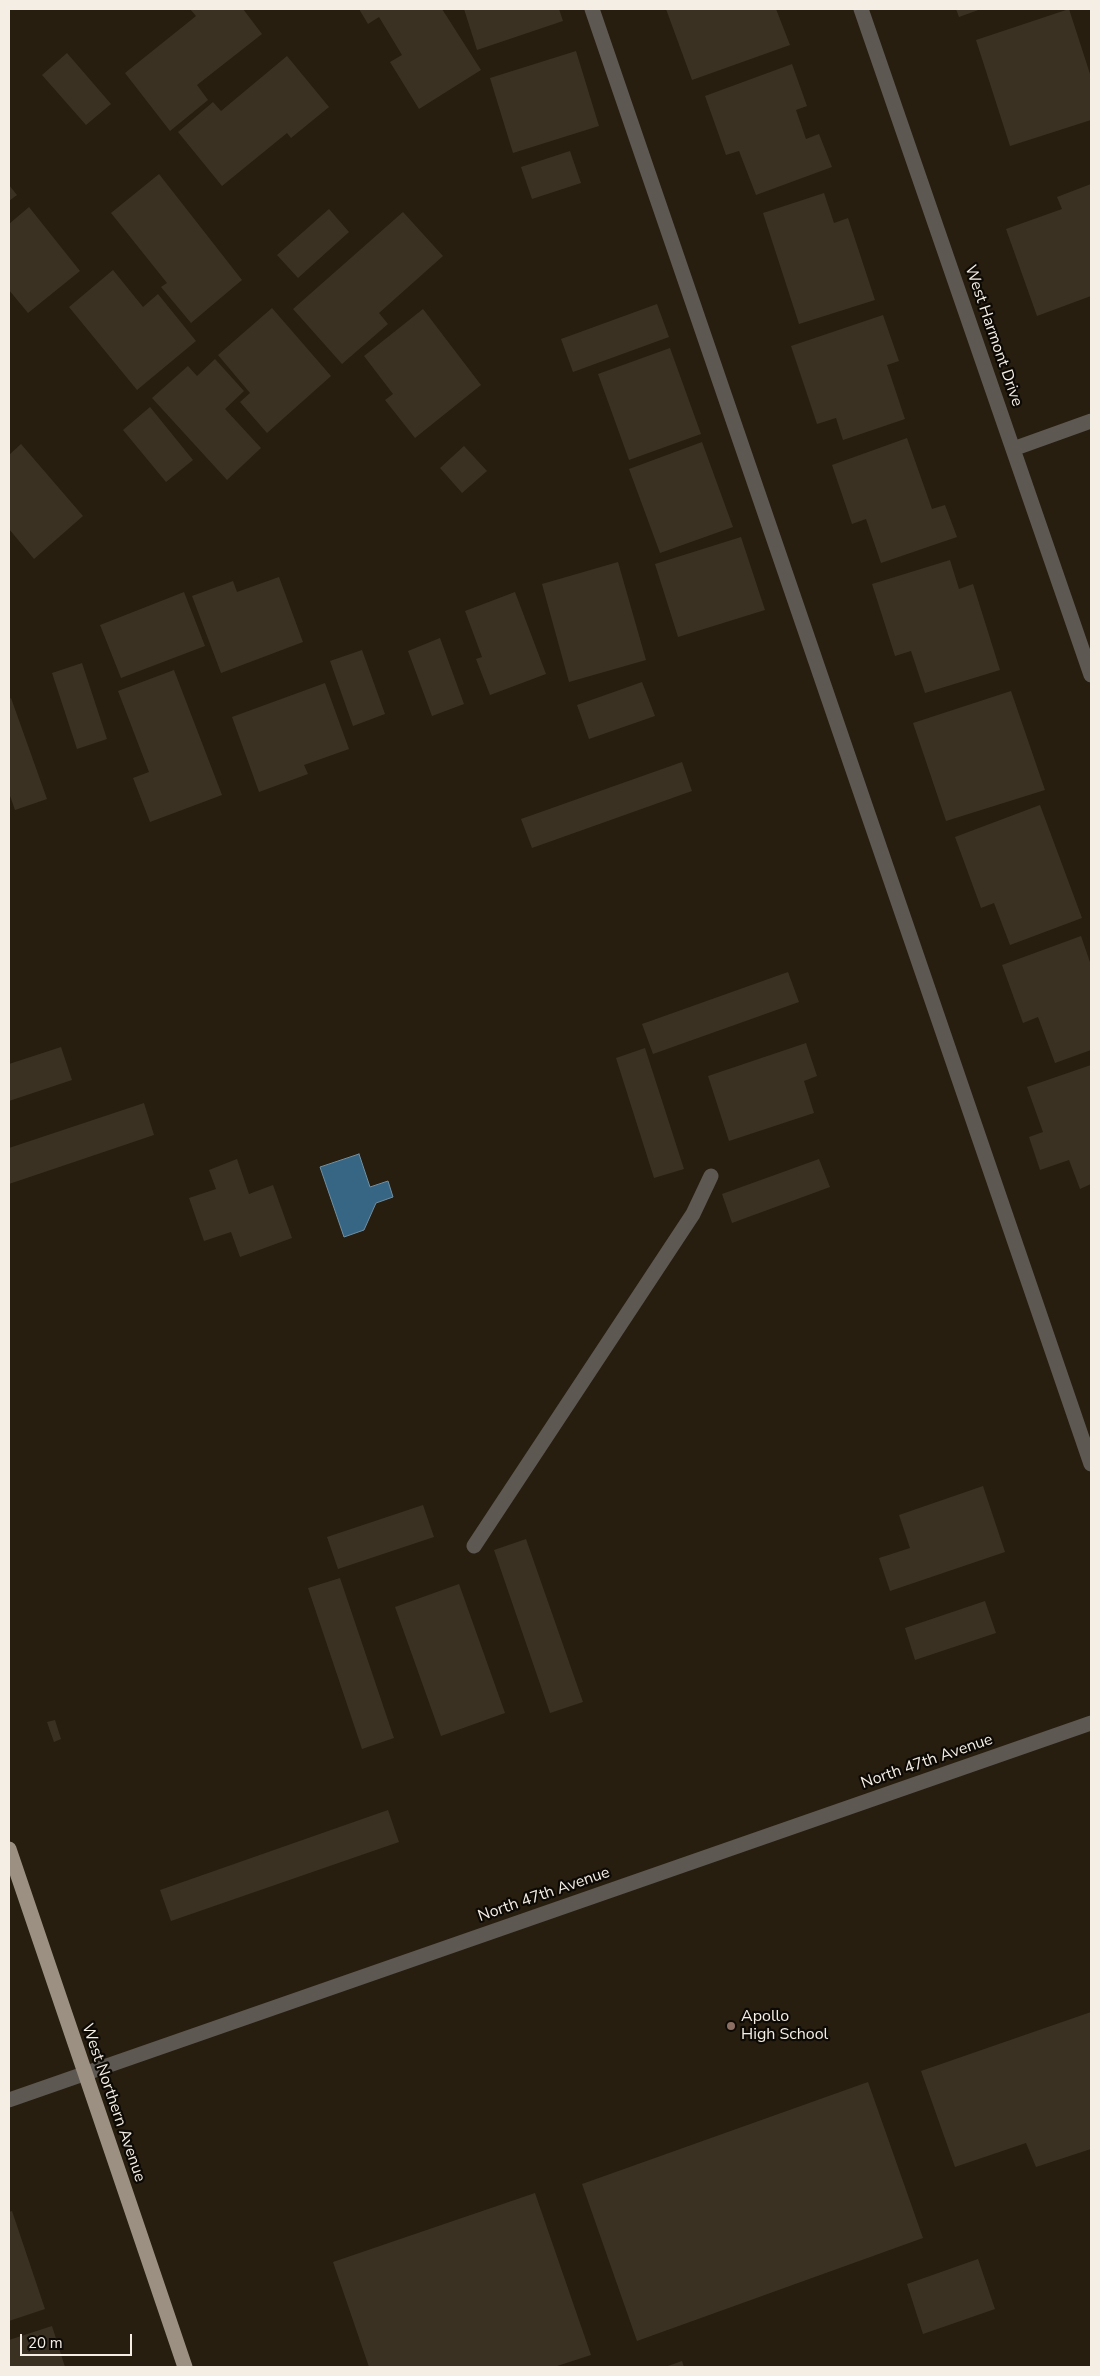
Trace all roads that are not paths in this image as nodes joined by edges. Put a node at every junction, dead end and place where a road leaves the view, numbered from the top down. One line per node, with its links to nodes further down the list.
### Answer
1 (592, 9): 7 (street)
2 (861, 9): 4 (street, West Harmont Drive)
3 (1091, 421): 4 (street)
4 (1013, 449): 5 (street, West Harmont Drive)
5 (1091, 675)
6 (711, 1176): 8 (street)
7 (1091, 1464)
8 (474, 1546)
9 (1091, 1723): 11 (street, North 47th Avenue)
10 (9, 1849): 11 (main road, West Northern Avenue)
11 (84, 2073): 12 (street, North 47th Avenue); 13 (main road, West Northern Avenue)
12 (9, 2100)
13 (185, 2367)

